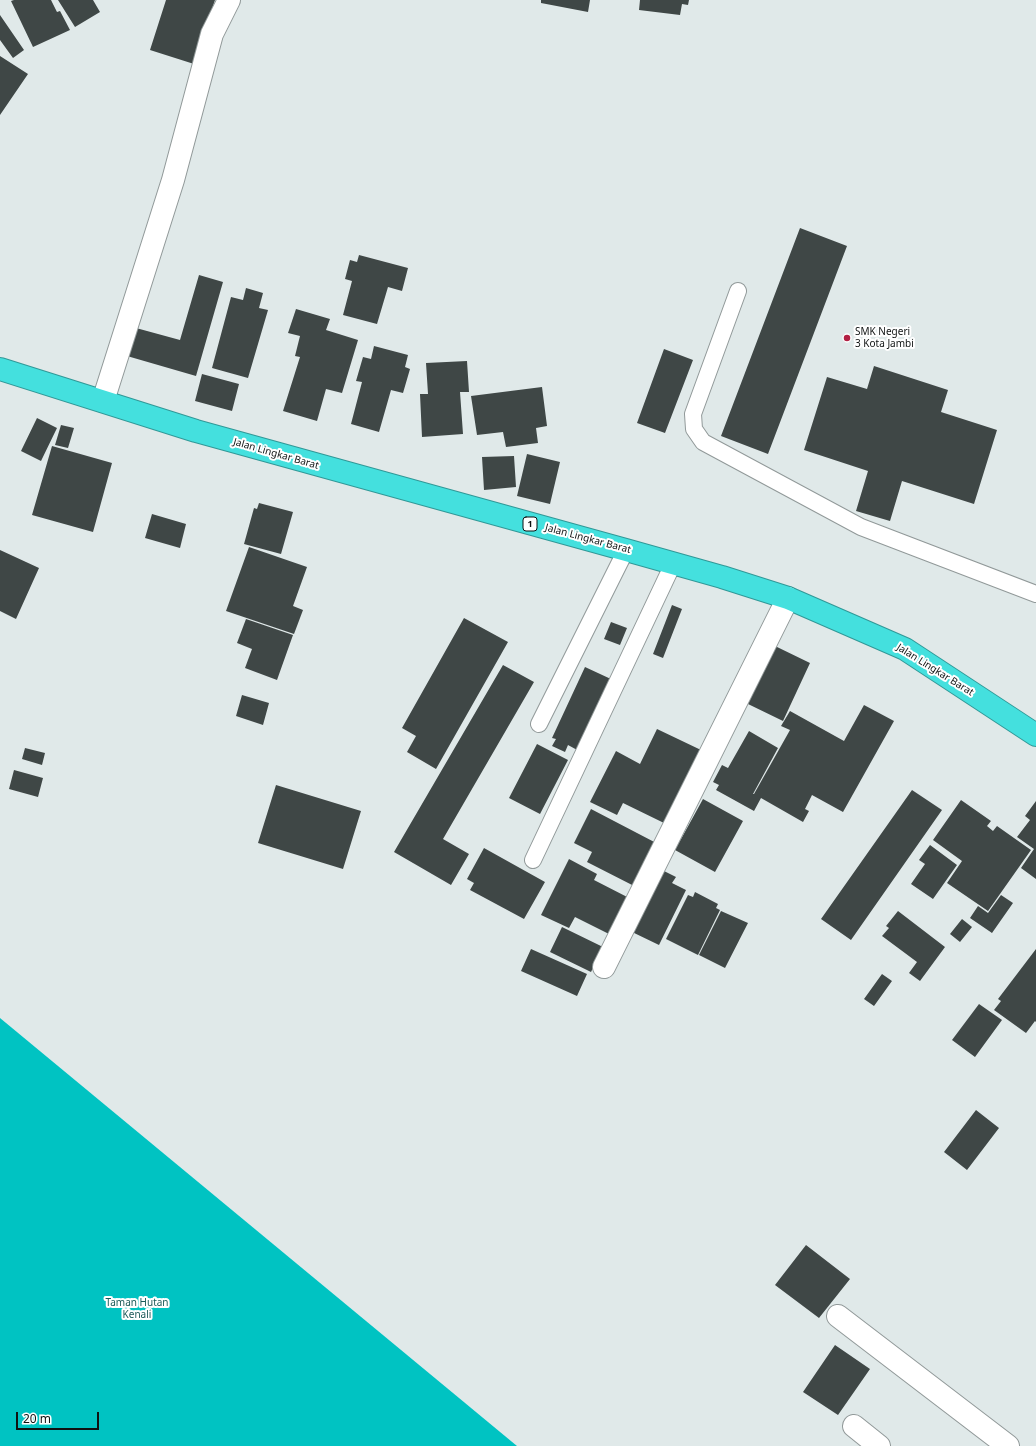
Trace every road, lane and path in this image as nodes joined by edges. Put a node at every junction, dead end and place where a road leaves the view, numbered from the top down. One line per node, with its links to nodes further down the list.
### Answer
1 (229, 0): 4 (street)
2 (738, 291): 7 (lane)
3 (0, 369): 4 (highway, Jalan Lingkar Barat / 1)
4 (103, 402): 5 (highway, Jalan Lingkar Barat / 1)
5 (626, 550): 6 (highway, Jalan Lingkar Barat / 1); 9 (lane)
6 (673, 564): 8 (highway, Jalan Lingkar Barat / 1); 11 (lane)
7 (1036, 594)
8 (788, 598): 10 (highway, Jalan Lingkar Barat / 1); 12 (street)
9 (539, 724)
10 (1036, 735)
11 (533, 860)
12 (604, 967)
13 (838, 1316): 16 (street)
14 (854, 1426): 15 (street)
15 (879, 1446)
16 (1008, 1446)

